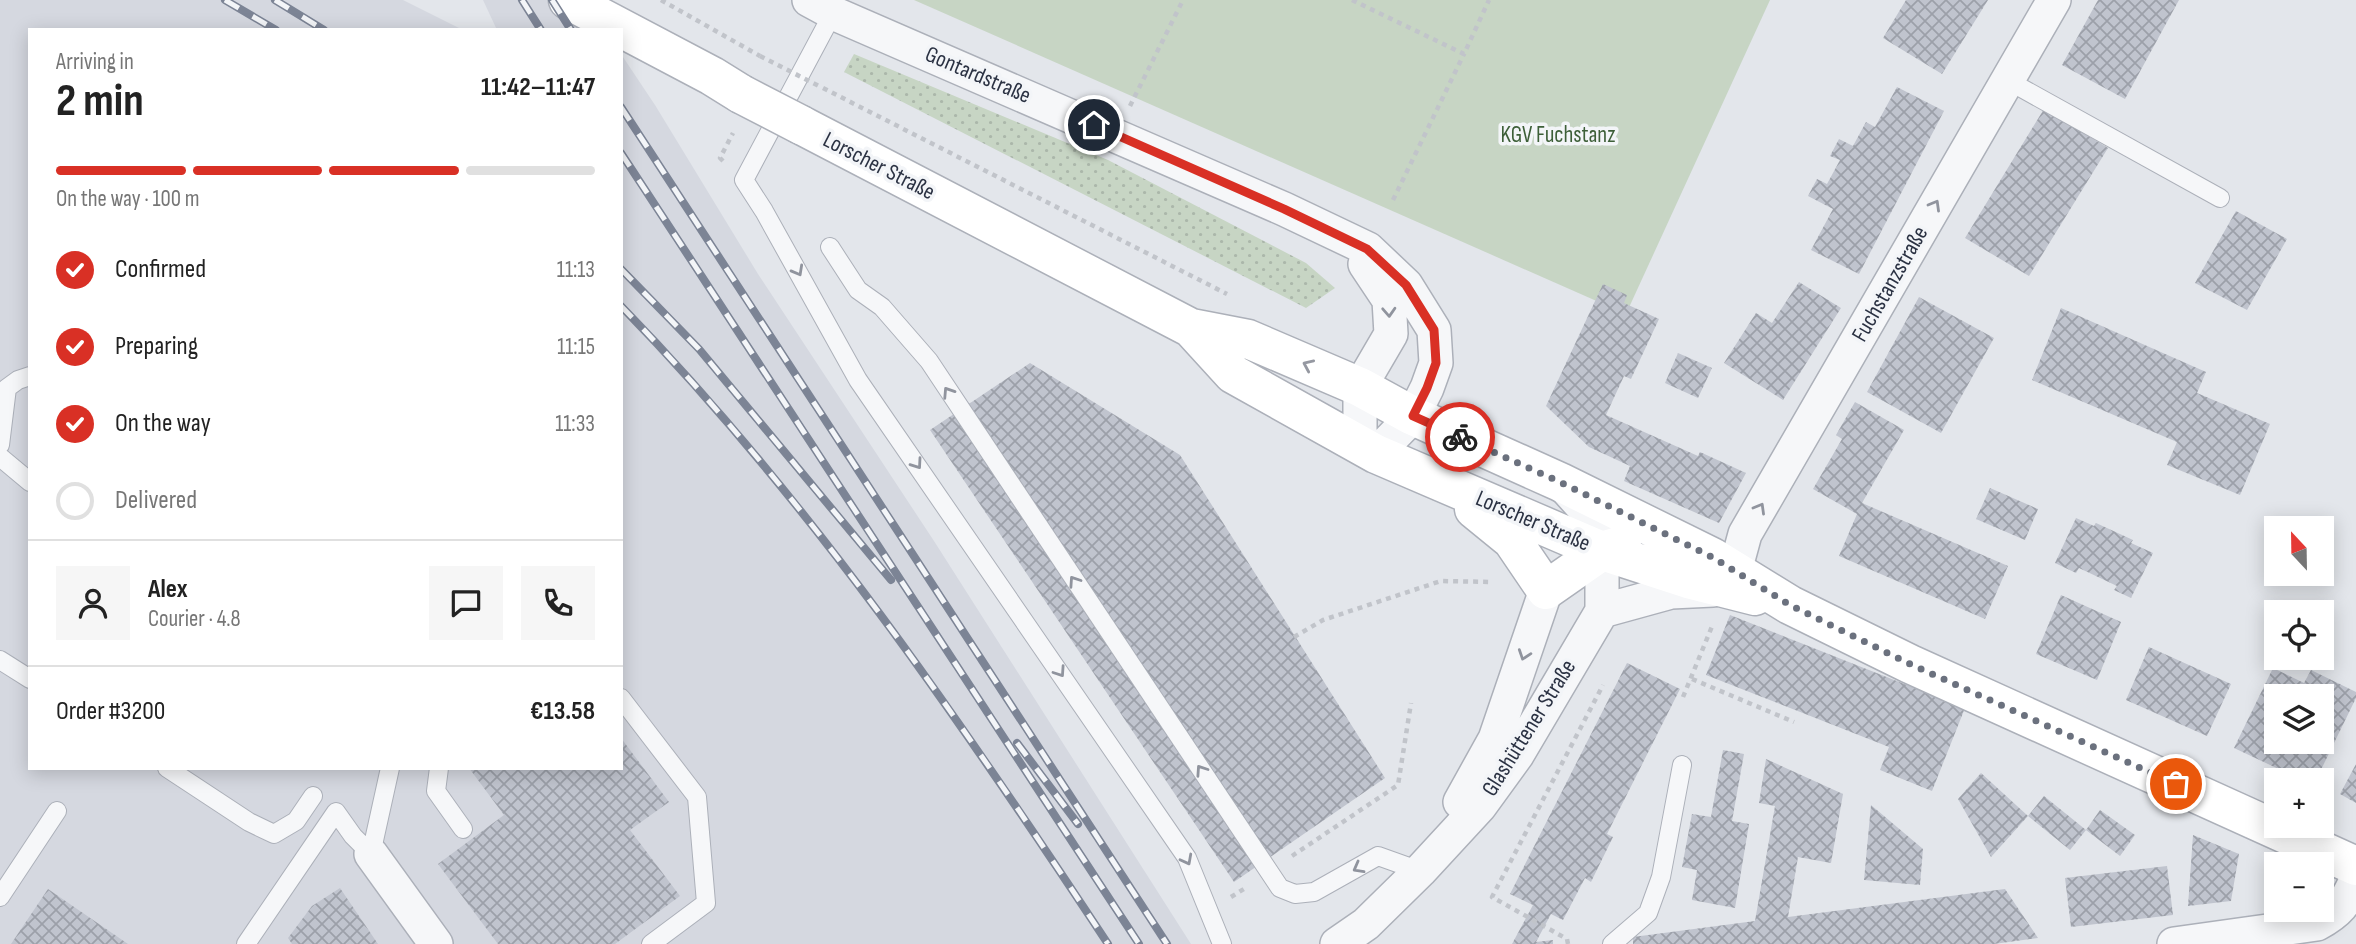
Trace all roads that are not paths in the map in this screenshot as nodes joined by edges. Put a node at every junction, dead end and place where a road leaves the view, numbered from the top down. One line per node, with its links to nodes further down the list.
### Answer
1 (568, 0): 4 (main road, Lorscher Straße, bridge)
2 (2054, 0): 6 (street, Fuchstanzstraße)
3 (821, 7): 8 (street, Gontardstraße); 46 (lane, one-way to 46)
4 (620, 28)
5 (623, 30): 10 (main road, Lorscher Straße, bridge)
6 (2007, 80): 7 (lane); 22 (street, Fuchstanzstraße, one-way to 6)
7 (2220, 198)
8 (1340, 236): 12 (street, Gontardstraße, one-way to 12); 13 (street, Gontardstraße)
9 (830, 247): 39 (lane, one-way to 9)
10 (1191, 328): 12 (main road, Lorscher Straße, one-way to 10); 15 (main road, Lorscher Straße)
11 (28, 377): 14 (lane)
12 (1360, 387): 13 (main road, Lorscher Straße); 15 (street)
13 (1413, 416): 15 (street, Gontardstraße); 18 (main road, Lorscher Straße)
14 (0, 445)
15 (1368, 450): 19 (main road, Lorscher Straße)
16 (0, 457): 17 (lane)
17 (28, 480)
18 (1560, 482): 20 (main road, Lorscher Straße); 21 (street)
19 (1443, 483): 21 (main road, Lorscher Straße); 23 (main road)
20 (1688, 546): 21 (main road); 22 (main road, Lorscher Straße)
21 (1602, 551): 22 (main road, Lorscher Straße); 23 (main road); 24 (street)
22 (1730, 580): 24 (street); 35 (main road, Lorscher Straße)
23 (1546, 590): 39 (street, Glashüttener Straße, one-way to 39)
24 (1602, 611): 39 (street, Glashüttener Straße)
25 (0, 660): 26 (lane)
26 (28, 678)
27 (623, 701): 45 (lane)
28 (1682, 765): 48 (lane)
29 (170, 770): 32 (lane)
30 (390, 770): 36 (lane)
31 (439, 770): 34 (lane)
32 (313, 796)
33 (57, 811): 41 (lane)
34 (463, 829)
35 (2305, 852)
36 (370, 854): 43 (lane); 44 (street)
37 (2334, 861): 38 (main road, Lorscher Straße)
38 (2356, 866)
39 (1420, 872): 47 (street, Glashüttener Straße)
40 (2356, 880): 42 (street)
41 (0, 898)
42 (2292, 927): 49 (street)
43 (246, 944)
44 (436, 944)
45 (651, 944)
46 (1222, 944)
47 (1337, 944)
48 (1612, 944)
49 (2174, 944)

